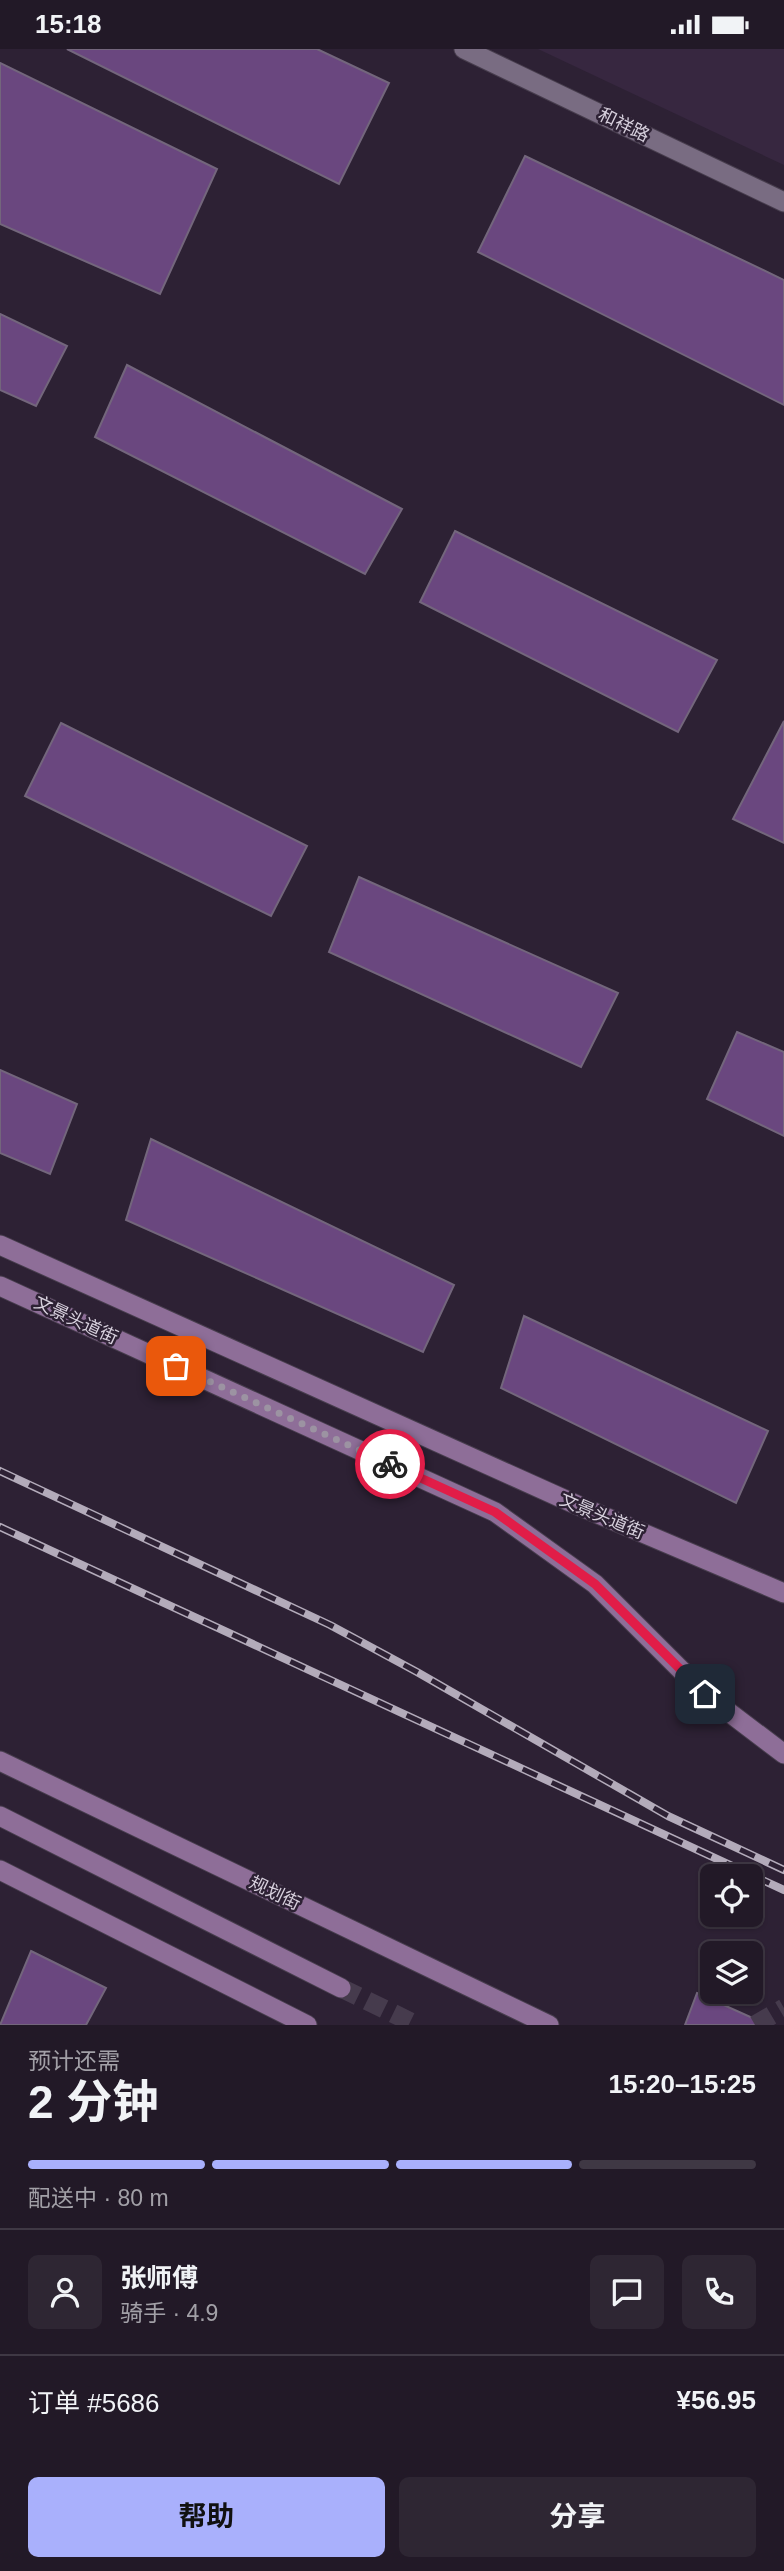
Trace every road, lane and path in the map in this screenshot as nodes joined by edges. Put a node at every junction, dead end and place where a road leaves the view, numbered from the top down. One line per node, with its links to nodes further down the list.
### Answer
1 (464, 49): 2 (street, 和祥路)
2 (784, 202)
3 (0, 1245): 5 (main road, 文景头道街)
4 (0, 1286): 6 (main road, 文景头道街)
5 (784, 1593)
6 (784, 1754)
7 (0, 1761): 12 (main road, 规划街)
8 (0, 1816): 10 (main road)
9 (0, 1870): 11 (main road)
10 (341, 1989)
11 (307, 2025)
12 (549, 2025)

